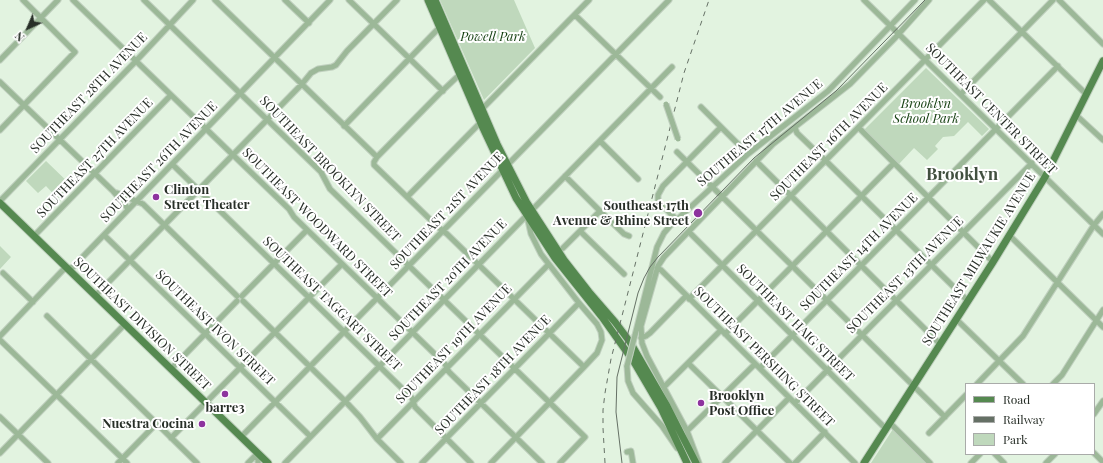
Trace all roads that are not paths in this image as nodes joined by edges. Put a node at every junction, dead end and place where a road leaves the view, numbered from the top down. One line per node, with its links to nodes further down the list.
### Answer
1 (23, 0): 23 (street)
2 (58, 0): 23 (street)
3 (73, 0): 37 (street, SOUTHEAST WOODWARD STREET)
4 (144, 0): 26 (street, SOUTHEAST BROOKLYN STREET)
5 (193, 0): 26 (street, SOUTHEAST 28TH AVENUE)
6 (215, 0): 33 (street)
7 (285, 0): 24 (street)
8 (330, 0): 24 (street, SOUTHEAST 26TH AVENUE)
9 (349, 0): 25 (street)
10 (397, 0): 25 (street)
11 (428, 0): 27 (main road)
12 (435, 0): 27 (main road)
13 (589, 0): 22 (street)
14 (669, 0): 32 (street, SOUTHEAST 21ST AVENUE)
15 (864, 0): 28 (street, SOUTHEAST CENTER STREET)
16 (915, 0): 28 (street, SOUTHEAST 17TH AVENUE)
17 (929, 0): 30 (street, SOUTHEAST 17TH AVENUE)
18 (984, 0): 36 (street, SOUTHEAST 16TH AVENUE)
19 (989, 0): 29 (street)
20 (1053, 0): 29 (street)
21 (1059, 0): 31 (street)
22 (575, 15): 32 (street); 54 (street)
23 (41, 17): 35 (street); 52 (street)
24 (308, 23): 33 (street, SOUTHEAST 26TH AVENUE)
25 (374, 24): 34 (street); 43 (street)
26 (170, 25): 37 (street, SOUTHEAST 28TH AVENUE); 46 (street, SOUTHEAST BROOKLYN STREET)
27 (443, 26): 34 (street); 41 (main road)
28 (890, 26): 30 (street, SOUTHEAST CENTER STREET); 70 (street, SOUTHEAST 17TH AVENUE)
29 (1022, 32): 39 (street); 47 (street)
30 (899, 34): 36 (street, SOUTHEAST CENTER STREET); 60 (street, SOUTHEAST 17TH AVENUE)
31 (1103, 44)
32 (616, 54): 44 (street); 79 (street, SOUTHEAST 21ST AVENUE)
33 (274, 58): 43 (street); 46 (street, SOUTHEAST 26TH AVENUE)
34 (409, 58): 45 (street); 58 (street)
35 (0, 60)
36 (926, 60): 47 (street, SOUTHEAST CENTER STREET); 61 (street, SOUTHEAST 16TH AVENUE)
37 (136, 61): 49 (street, SOUTHEAST WOODWARD STREET); 65 (street, SOUTHEAST 28TH AVENUE)
38 (1103, 61): 48 (main road, SOUTHEAST MILWAUKIE AVENUE)
39 (1058, 66): 48 (street); 63 (street, SOUTHEAST 14TH AVENUE)
40 (672, 67): 44 (street, SOUTHEAST 20TH AVENUE)
41 (463, 75): 45 (street); 54 (main road)
42 (0, 82): 52 (street)
43 (302, 84): 56 (street); 58 (street)
44 (651, 88): 50 (street); 68 (street, SOUTHEAST 20TH AVENUE)
45 (443, 91): 72 (street)
46 (240, 93): 56 (street, SOUTHEAST BROOKLYN STREET); 62 (street, SOUTHEAST 26TH AVENUE)
47 (961, 94): 63 (street, SOUTHEAST CENTER STREET)
48 (1086, 94): 55 (main road, SOUTHEAST MILWAUKIE AVENUE)
49 (171, 95): 62 (street, SOUTHEAST WOODWARD STREET); 80 (street, SOUTHEAST 27TH AVENUE)
50 (660, 97)
51 (666, 104): 66 (street, bridge)
52 (24, 105): 64 (street); 65 (street)
53 (701, 107): 59 (street)
54 (479, 110): 57 (main road)
55 (1076, 115): 67 (street); 82 (main road, SOUTHEAST MILWAUKIE AVENUE)
56 (268, 120): 71 (street); 123 (street, SOUTHEAST BROOKLYN STREET)
57 (484, 122): 79 (main road); 88 (street)
58 (344, 126): 72 (street)
59 (722, 127): 70 (street); 75 (street)
60 (795, 128): 73 (street, SOUTHEAST 17TH AVENUE); 74 (street)
61 (858, 128): 74 (street, SOUTHEAST 16TH AVENUE); 76 (street)
62 (206, 129): 71 (street, SOUTHEAST WOODWARD STREET); 78 (street, SOUTHEAST 26TH AVENUE)
63 (996, 129): 77 (street, SOUTHEAST CENTER STREET); 91 (street, SOUTHEAST 14TH AVENUE)
64 (0, 130)
65 (60, 139): 80 (street); 93 (street, SOUTHEAST 28TH AVENUE)
66 (678, 139)
67 (1103, 140)
68 (600, 141): 81 (street, SOUTHEAST 20TH AVENUE); 83 (street)
69 (677, 152): 75 (street)
70 (748, 154): 84 (street, SOUTHEAST 17TH AVENUE)
71 (233, 155): 85 (street); 103 (street, SOUTHEAST WOODWARD STREET)
72 (377, 157): 88 (street)
73 (756, 161): 89 (street); 92 (street, SOUTHEAST 17TH AVENUE)
74 (826, 161): 89 (street, SOUTHEAST 16TH AVENUE); 90 (street)
75 (687, 162): 84 (street); 100 (street)
76 (894, 163): 90 (street); 91 (street)
77 (1032, 163): 82 (street, SOUTHEAST CENTER STREET); 110 (street, SOUTHEAST 13TH AVENUE)
78 (172, 164): 85 (street, SOUTHEAST TAGGART STREET); 87 (street, SOUTHEAST 26TH AVENUE)
79 (505, 168): 98 (main road); 104 (street, SOUTHEAST 21ST AVENUE)
80 (95, 173): 86 (street); 113 (street, SOUTHEAST 27TH AVENUE)
81 (565, 176): 97 (street); 98 (street, SOUTHEAST 20TH AVENUE)
82 (1045, 177): 102 (street, SOUTHEAST CENTER STREET); 115 (main road, SOUTHEAST MILWAUKIE AVENUE)
83 (638, 179)
84 (712, 187): 92 (street); 100 (street, SOUTHEAST 17TH AVENUE)
85 (199, 190): 101 (street); 119 (street, SOUTHEAST TAGGART STREET)
86 (113, 191): 94 (street); 96 (street)
87 (146, 191): 94 (street, SOUTHEAST 26TH AVENUE); 95 (street)
88 (407, 196): 104 (street)
89 (792, 196): 105 (street); 107 (street, SOUTHEAST 16TH AVENUE)
90 (861, 196): 105 (street); 108 (street)
91 (928, 197): 108 (street, SOUTHEAST 14TH AVENUE); 110 (street)
92 (723, 198): 107 (street); 109 (street, SOUTHEAST 17TH AVENUE)
93 (0, 202): 113 (main road, SOUTHEAST DIVISION STREET)
94 (136, 202): 95 (street); 96 (street, SOUTHEAST 26TH AVENUE)
95 (147, 208): 101 (street)
96 (128, 210): 112 (street, SOUTHEAST 26TH AVENUE)
97 (600, 211): 106 (street); 114 (street)
98 (529, 213): 121 (street, SOUTHEAST 20TH AVENUE); 122 (street); 234 (main road); 235 (main road)
99 (1103, 214): 102 (street)
100 (676, 219): 234 (street, SOUTHEAST 17TH AVENUE, bridge)
101 (164, 225): 117 (street); 138 (street)
102 (1094, 225): 111 (street, SOUTHEAST CENTER STREET); 132 (street)
103 (306, 230): 119 (street); 120 (street, SOUTHEAST WOODWARD STREET)
104 (443, 230): 121 (street); 123 (street, SOUTHEAST 21ST AVENUE)
105 (826, 230): 124 (street); 127 (street)
106 (580, 231): 116 (street); 131 (street)
107 (757, 231): 124 (street); 126 (street, SOUTHEAST 16TH AVENUE)
108 (896, 231): 125 (street); 127 (street, SOUTHEAST 14TH AVENUE)
109 (689, 232): 126 (street, SOUTHEAST HAIG STREET); 128 (street, SOUTHEAST 17TH AVENUE)
110 (963, 232): 118 (street); 125 (street, SOUTHEAST 13TH AVENUE)
111 (1103, 234)
112 (104, 235): 117 (street, SOUTHEAST IVON STREET); 129 (street, SOUTHEAST 26TH AVENUE)
113 (34, 236): 129 (main road, SOUTHEAST DIVISION STREET)
114 (629, 236)
115 (1009, 236): 118 (main road, SOUTHEAST MILWAUKIE AVENUE); 132 (street)
116 (564, 248)
117 (130, 260): 133 (street); 158 (street, SOUTHEAST IVON STREET)
118 (993, 262): 143 (main road, SOUTHEAST MILWAUKIE AVENUE)
119 (274, 263): 134 (street, SOUTHEAST TAGGART STREET); 138 (street)
120 (342, 264): 134 (street); 135 (street, SOUTHEAST WOODWARD STREET)
121 (479, 264): 136 (street); 139 (street, SOUTHEAST 20TH AVENUE)
122 (548, 264): 136 (street, SOUTHEAST 19TH AVENUE); 145 (street)
123 (409, 265): 135 (street, SOUTHEAST 21ST AVENUE); 139 (street, SOUTHEAST BROOKLYN STREET)
124 (792, 265): 140 (street); 142 (street)
125 (931, 265): 141 (street, SOUTHEAST 13TH AVENUE); 143 (street)
126 (722, 266): 137 (street, SOUTHEAST 16TH AVENUE); 142 (street, SOUTHEAST HAIG STREET)
127 (861, 266): 140 (street, SOUTHEAST 14TH AVENUE); 141 (street)
128 (657, 268): 137 (street, SOUTHEAST PERSHING STREET); 162 (street, SOUTHEAST 17TH AVENUE)
129 (68, 269): 133 (main road, SOUTHEAST DIVISION STREET); 144 (street, SOUTHEAST 26TH AVENUE)
130 (3, 273): 144 (street)
131 (624, 274)
132 (1057, 283): 149 (street); 166 (street)
133 (96, 295): 150 (main road, SOUTHEAST DIVISION STREET)
134 (309, 298): 152 (street, SOUTHEAST TAGGART STREET); 155 (street)
135 (377, 298): 152 (street, SOUTHEAST 21ST AVENUE); 153 (street, SOUTHEAST WOODWARD STREET)
136 (514, 298): 156 (street, SOUTHEAST 19TH AVENUE); 157 (street)
137 (688, 298): 154 (street, SOUTHEAST PERSHING STREET); 162 (street, SOUTHEAST 16TH AVENUE)
138 (240, 299): 155 (street); 158 (street)
139 (444, 299): 153 (street, SOUTHEAST 20TH AVENUE); 156 (street, SOUTHEAST BROOKLYN STREET)
140 (827, 300): 159 (street, SOUTHEAST 14TH AVENUE); 160 (street)
141 (896, 300): 160 (street, SOUTHEAST 13TH AVENUE); 164 (street)
142 (757, 301): 154 (street); 159 (street, SOUTHEAST HAIG STREET)
143 (968, 301): 148 (main road, SOUTHEAST MILWAUKIE AVENUE)
144 (32, 302): 161 (street, SOUTHEAST 26TH AVENUE)
145 (579, 303): 157 (street, SOUTHEAST 18TH AVENUE); 171 (street)
146 (1103, 310): 149 (street)
147 (47, 316): 165 (street)
148 (956, 319): 164 (main road, SOUTHEAST MILWAUKIE AVENUE); 166 (street)
149 (1096, 321): 151 (street); 180 (street)
150 (125, 324): 165 (street); 176 (main road, SOUTHEAST DIVISION STREET)
151 (1103, 327)
152 (344, 332): 169 (street, SOUTHEAST TAGGART STREET); 170 (street, SOUTHEAST 21ST AVENUE)
153 (412, 332): 169 (street, SOUTHEAST 20TH AVENUE); 173 (street, SOUTHEAST WOODWARD STREET)
154 (723, 332): 167 (street); 168 (street, SOUTHEAST PERSHING STREET)
155 (275, 333): 170 (street); 172 (street)
156 (480, 333): 173 (street, SOUTHEAST 19TH AVENUE); 174 (street, SOUTHEAST BROOKLYN STREET)
157 (549, 333): 171 (street); 174 (street, SOUTHEAST 18TH AVENUE)
158 (205, 334): 172 (street, SOUTHEAST IVON STREET); 176 (street)
159 (792, 335): 175 (street, SOUTHEAST 14TH AVENUE); 177 (street, SOUTHEAST HAIG STREET)
160 (862, 335): 177 (street, SOUTHEAST 13TH AVENUE); 181 (street)
161 (0, 336)
162 (641, 338): 182 (street)
163 (0, 340): 183 (street)
164 (940, 344): 181 (main road, SOUTHEAST MILWAUKIE AVENUE)
165 (90, 359): 183 (street); 198 (street)
166 (1000, 361): 178 (street); 179 (street)
167 (688, 363): 182 (street); 184 (street)
168 (755, 364): 175 (street, SOUTHEAST PERSHING STREET); 184 (street)
169 (379, 366): 187 (street, SOUTHEAST 20TH AVENUE); 191 (street, SOUTHEAST TAGGART STREET)
170 (310, 367): 187 (street); 190 (street, SOUTHEAST 21ST AVENUE)
171 (584, 367): 192 (street)
172 (240, 368): 189 (street); 190 (street, SOUTHEAST IVON STREET)
173 (447, 368): 191 (street, SOUTHEAST 19TH AVENUE); 193 (street, SOUTHEAST WOODWARD STREET)
174 (515, 368): 192 (street, SOUTHEAST BROOKLYN STREET); 193 (street, SOUTHEAST 18TH AVENUE)
175 (760, 368): 186 (street, SOUTHEAST PERSHING STREET)
176 (171, 369): 189 (main road, SOUTHEAST DIVISION STREET)
177 (827, 370): 194 (street, SOUTHEAST 13TH AVENUE); 199 (street, SOUTHEAST HAIG STREET)
178 (978, 383)
179 (1022, 383)
180 (1054, 383)
181 (914, 386): 197 (street); 199 (main road, SOUTHEAST MILWAUKIE AVENUE)
182 (664, 387): 200 (street)
183 (56, 394): 204 (street); 218 (street)
184 (723, 396): 200 (street); 201 (street)
185 (965, 396): 197 (street)
186 (789, 398): 194 (street, SOUTHEAST PERSHING STREET); 201 (street)
187 (345, 401): 205 (street, SOUTHEAST 20TH AVENUE); 210 (street)
188 (1103, 401): 195 (street)
189 (206, 402): 206 (main road, SOUTHEAST DIVISION STREET); 207 (street)
190 (275, 402): 205 (street, SOUTHEAST IVON STREET); 206 (street, SOUTHEAST 21ST AVENUE)
191 (413, 402): 208 (street, SOUTHEAST TAGGART STREET); 210 (street, SOUTHEAST 19TH AVENUE)
192 (550, 402): 209 (street); 232 (street, SOUTHEAST BROOKLYN STREET)
193 (480, 403): 208 (street, SOUTHEAST 18TH AVENUE); 209 (street, SOUTHEAST WOODWARD STREET)
194 (794, 403): 202 (street, SOUTHEAST PERSHING STREET)
195 (1095, 413)
196 (0, 417): 204 (street)
197 (945, 417): 203 (street)
198 (156, 423): 207 (street); 218 (street)
199 (888, 426): 241 (main road, SOUTHEAST MILWAUKIE AVENUE); 242 (street, SOUTHEAST HAIG STREET)
200 (687, 431): 236 (street)
201 (757, 431): 237 (street); 238 (street)
202 (825, 432): 239 (street); 240 (street, SOUTHEAST PERSHING STREET)
203 (929, 433)
204 (18, 434): 212 (street); 220 (street)
205 (310, 436): 226 (street, SOUTHEAST 20TH AVENUE)
206 (241, 437): 213 (main road, SOUTHEAST DIVISION STREET)
207 (172, 438): 222 (street)
208 (446, 438): 228 (street, SOUTHEAST 18TH AVENUE); 229 (street, SOUTHEAST TAGGART STREET)
209 (516, 438): 230 (street); 231 (street, SOUTHEAST WOODWARD STREET)
210 (377, 439): 227 (street)
211 (627, 452): 233 (street)
212 (0, 453)
213 (258, 453): 223 (street); 224 (street); 225 (main road, SOUTHEAST DIVISION STREET)
214 (1095, 454): 219 (street)
215 (979, 455): 243 (street)
216 (996, 455): 244 (street)
217 (1054, 455): 245 (street)
218 (120, 461): 221 (street)
219 (1103, 462)
220 (48, 463)
221 (127, 463)
222 (197, 463)
223 (248, 463)
224 (258, 463)
225 (268, 463)
226 (285, 463)
227 (401, 463)
228 (422, 463)
229 (471, 463)
230 (491, 463)
231 (542, 463)
232 (560, 463)
233 (633, 463)
234 (687, 463)
235 (696, 463)
236 (699, 463)
237 (725, 463)
238 (790, 463)
239 (795, 463)
240 (855, 463)
241 (864, 463)
242 (930, 463)
243 (971, 463)
244 (1004, 463)
245 (1046, 463)

